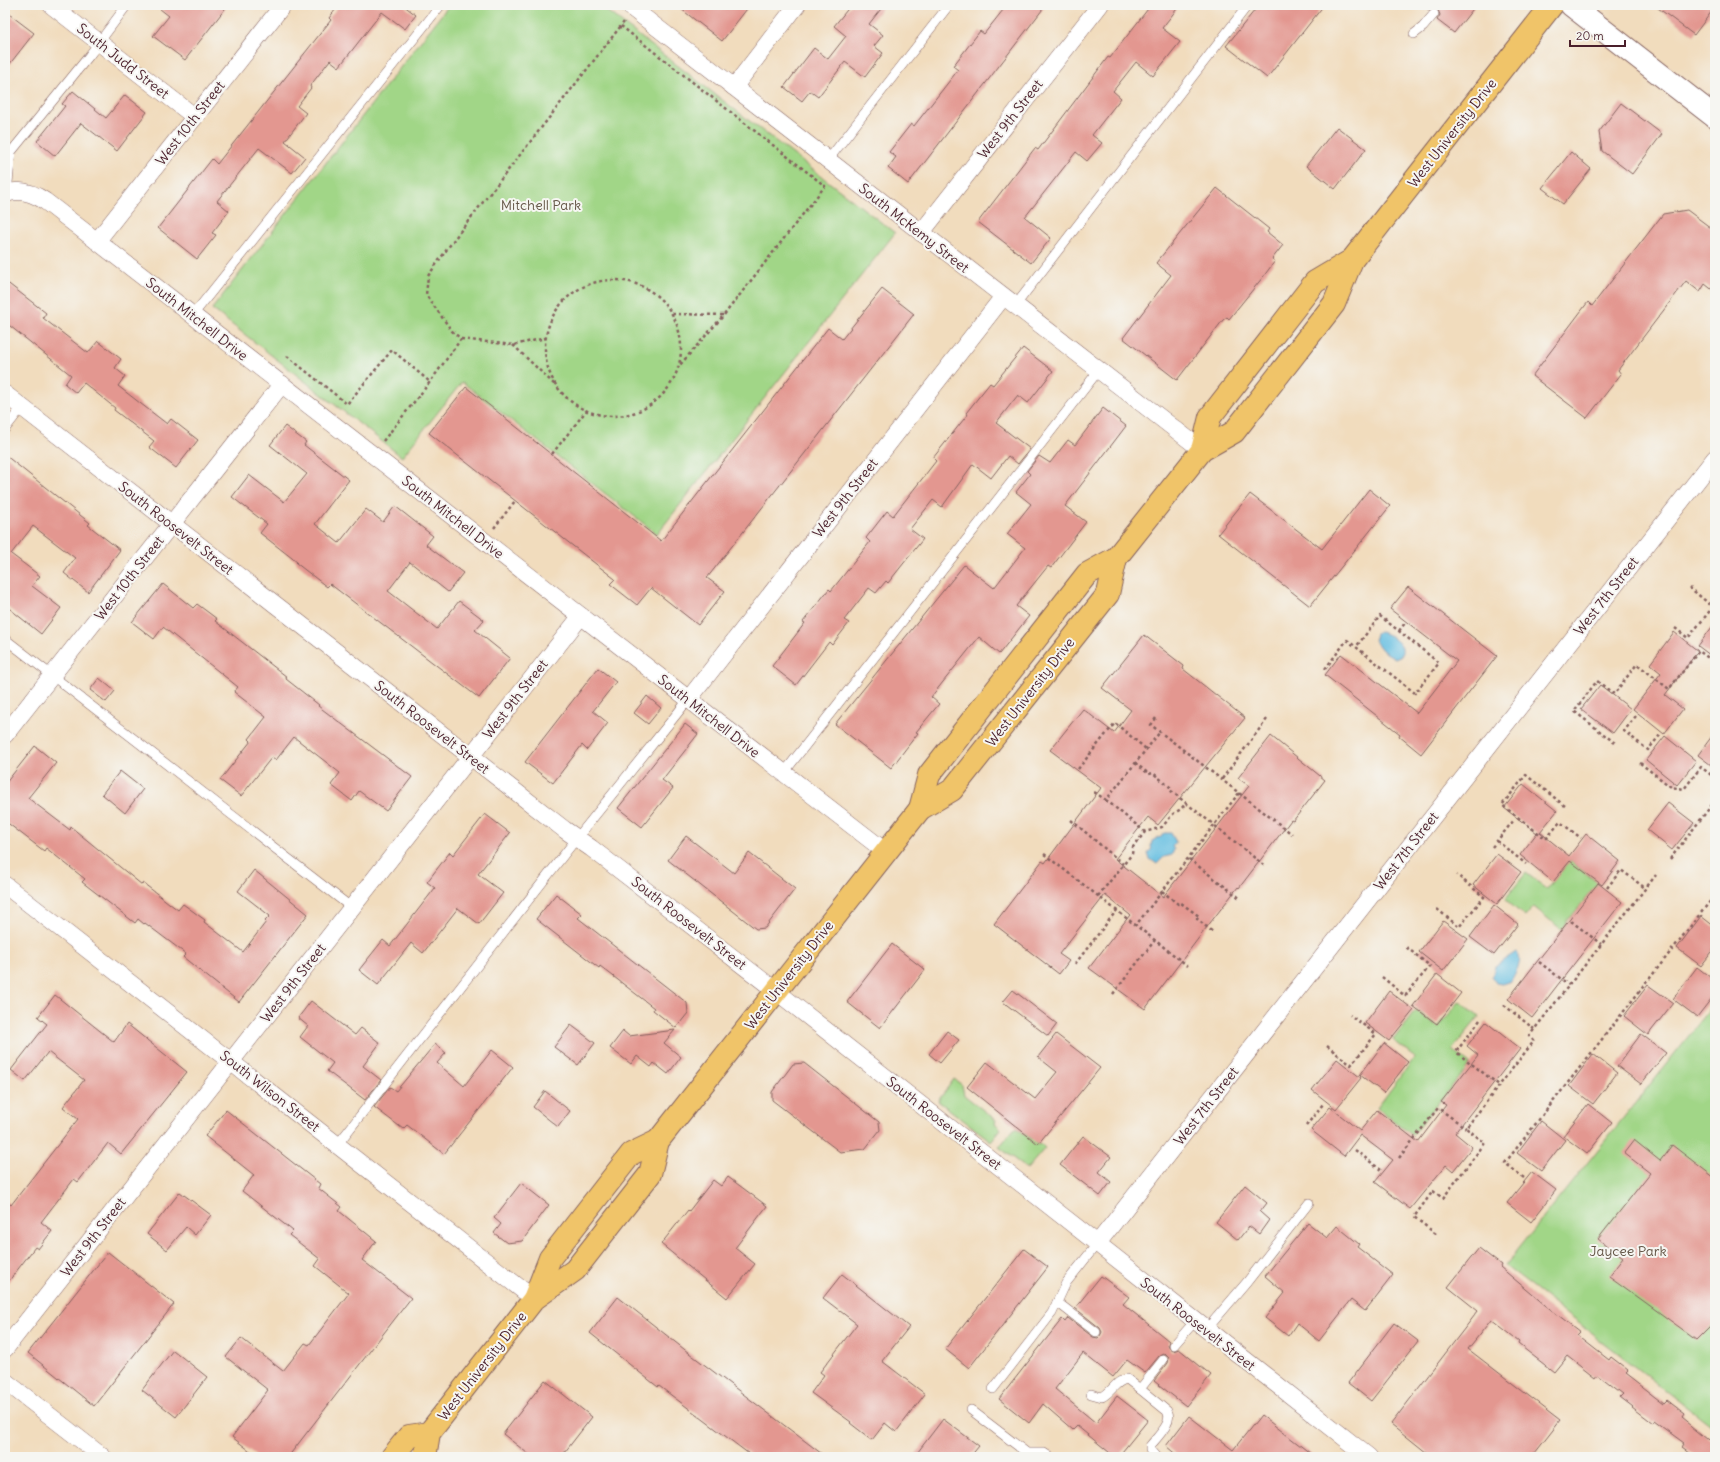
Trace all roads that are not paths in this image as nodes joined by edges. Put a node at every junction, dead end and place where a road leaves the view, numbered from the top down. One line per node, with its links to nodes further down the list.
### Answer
1 (51, 5): 14 (street, South Judd Street)
2 (128, 5): 14 (lane)
3 (283, 5): 17 (street, West 10th Street)
4 (441, 5): 23 (lane)
5 (797, 5): 15 (street)
6 (949, 5): 18 (lane)
7 (1100, 5): 20 (street, West 9th Street)
8 (1248, 5): 22 (lane)
9 (1552, 5): 29 (main road, West University Drive)
10 (1571, 5): 16 (street)
11 (638, 9): 15 (street, South McKemy Street)
12 (1434, 14): 13 (lane)
13 (1414, 34)
14 (98, 42): 17 (street, South Judd Street); 19 (lane)
15 (734, 87): 18 (street, South McKemy Street)
16 (1715, 116)
17 (195, 117): 21 (street, West 10th Street)
18 (828, 160): 20 (street, South McKemy Street)
19 (10, 193): 21 (street, South Mitchell Drive)
20 (921, 233): 22 (street, South McKemy Street)
21 (97, 241): 23 (street, South Mitchell Drive)
22 (1009, 301): 24 (street, South McKemy Street); 36 (street, West 9th Street)
23 (193, 315): 25 (street, South Mitchell Drive)
24 (1099, 370): 29 (street, South McKemy Street); 39 (lane)
25 (282, 384): 31 (street, West 10th Street); 33 (street, South Mitchell Drive)
26 (5, 394): 27 (street, South Roosevelt Street)
27 (22, 407): 28 (lane); 31 (street, South Roosevelt Street)
28 (5, 429)
29 (1202, 450): 32 (main road, West University Drive)
30 (1715, 458): 49 (street, West 7th Street)
31 (172, 524): 35 (street, West 10th Street); 38 (street, South Roosevelt Street)
32 (1116, 558): 40 (main road, West University Drive); 40 (main road, West University Drive)
33 (581, 616): 36 (street, South Mitchell Drive); 38 (street, West 9th Street)
34 (5, 639): 35 (lane)
35 (52, 675): 37 (street, West 10th Street); 44 (lane)
36 (688, 700): 39 (street, South Mitchell Drive); 41 (lane)
37 (5, 735)
38 (470, 756): 41 (street, South Roosevelt Street); 44 (street, West 9th Street)
39 (783, 774): 42 (street, South Mitchell Drive)
40 (920, 809): 42 (main road, West University Drive)
41 (577, 838): 45 (street, South Roosevelt Street); 47 (lane)
42 (886, 852): 45 (main road, West University Drive)
43 (5, 885): 46 (street, South Wilson Street)
44 (352, 908): 46 (street, West 9th Street)
45 (776, 991): 49 (street, South Roosevelt Street); 50 (main road, West University Drive)
46 (231, 1061): 47 (street, South Wilson Street); 55 (street, West 9th Street)
47 (338, 1144): 50 (street, South Wilson Street)
48 (1309, 1203): 52 (lane)
49 (1097, 1244): 51 (lane); 52 (street, South Roosevelt Street)
50 (534, 1299): 62 (main road, West University Drive)
51 (1057, 1302): 53 (lane); 58 (lane)
52 (1200, 1325): 54 (lane); 64 (street, South Roosevelt Street)
53 (1096, 1332)
54 (1174, 1345)
55 (5, 1349)
56 (1163, 1360): 59 (lane)
57 (5, 1381): 65 (street)
58 (993, 1389)
59 (1140, 1389): 60 (lane); 69 (lane)
60 (1091, 1394)
61 (971, 1410): 63 (lane)
62 (429, 1433): 66 (main road, West University Drive); 67 (main road, West University Drive)
63 (1025, 1455): 68 (lane)
64 (1363, 1455)
65 (103, 1457)
66 (392, 1457)
67 (425, 1457)
68 (1050, 1457)
69 (1156, 1457)

